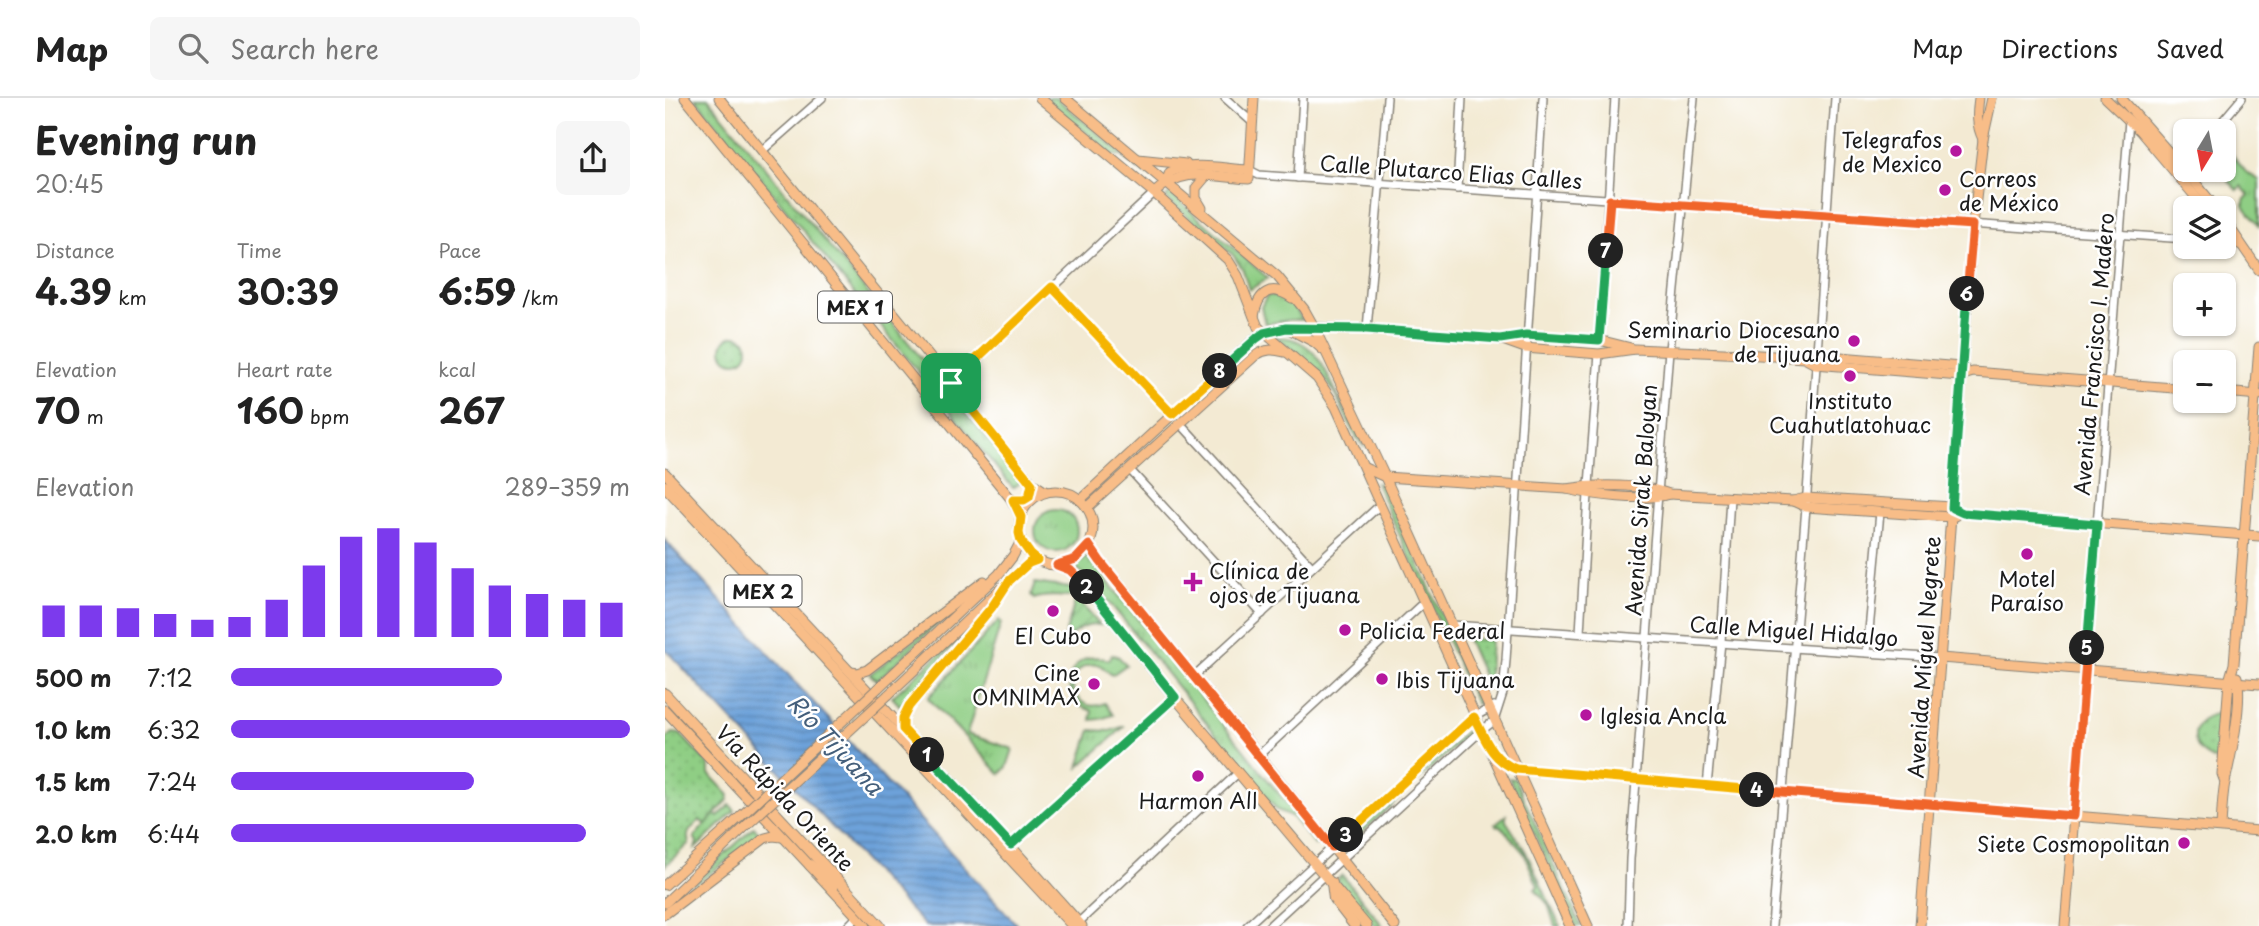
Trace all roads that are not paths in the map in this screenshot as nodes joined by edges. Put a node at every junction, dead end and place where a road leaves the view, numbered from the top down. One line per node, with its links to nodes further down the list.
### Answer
1 (685, 98): 85 (main road, MEX 1)
2 (719, 98): 24 (main road, MEX 1)
3 (823, 98): 24 (street)
4 (1040, 98): 36 (main road)
5 (1065, 98): 25 (main road)
6 (1225, 98): 22 (street)
7 (1254, 98): 22 (main road)
8 (1303, 98): 31 (street)
9 (1387, 98): 34 (street)
10 (1462, 98): 35 (street)
11 (1543, 98): 37 (street)
12 (1615, 98): 39 (street)
13 (1694, 98): 40 (street, Avenida Sirak Baloyan)
14 (1835, 98): 41 (street)
15 (1979, 98): 23 (main road)
16 (1992, 98): 23 (main road, Avenida Miguel Negrete)
17 (2105, 98): 21 (main road)
18 (2121, 98): 21 (main road); 26 (main road)
19 (2242, 98): 20 (street)
20 (2224, 119)
21 (2129, 120): 27 (main road); 44 (street, Avenida Francisco I. Madero)
22 (1252, 122): 29 (main road)
23 (1983, 139): 43 (main road, Avenida Miguel Negrete)
24 (762, 151): 68 (main road, MEX 1)
25 (1138, 159): 28 (main road); 32 (main road)
26 (2173, 159)
27 (2173, 162)
28 (1198, 166): 29 (main road, Calle Plutarco Elias Calles); 32 (main road, Calle Plutarco Elias Calles)
29 (1249, 174): 30 (main road, Calle Plutarco Elias Calles); 31 (street, Calle Plutarco Elias Calles)
30 (1207, 175): 32 (main road, Calle Plutarco Elias Calles); 42 (main road)
31 (1298, 178): 34 (street, Calle Plutarco Elias Calles)
32 (1165, 182): 36 (main road); 42 (main road)
33 (2193, 182): 38 (main road)
34 (1380, 183): 35 (street, Calle Plutarco Elias Calles); 53 (street)
35 (1457, 189): 37 (street, Calle Plutarco Elias Calles)
36 (1154, 193): 48 (street); 50 (main road)
37 (1536, 194): 39 (street, Calle Plutarco Elias Calles); 55 (street)
38 (2205, 196)
39 (1610, 200): 40 (street, Calle Plutarco Elias Calles); 57 (street)
40 (1683, 204): 41 (street, Calle Plutarco Elias Calles); 61 (street, Avenida Sirak Baloyan)
41 (1826, 215): 43 (street, Calle Plutarco Elias Calles); 65 (street)
42 (1212, 220): 49 (main road)
43 (1973, 225): 44 (street, Calle Plutarco Elias Calles); 66 (main road, Avenida Miguel Negrete)
44 (2120, 235): 45 (street, Calle Plutarco Elias Calles); 67 (street, Avenida Francisco I. Madero)
45 (2173, 238)
46 (2236, 244): 47 (main road)
47 (2259, 270)
48 (1052, 287): 68 (street); 72 (street)
49 (1304, 309): 50 (main road); 51 (main road)
50 (1254, 317): 54 (main road)
51 (1314, 327): 52 (main road); 53 (main road); 62 (main road)
52 (1286, 328): 54 (main road); 62 (main road)
53 (1367, 329): 56 (main road)
54 (1264, 333): 63 (main road); 72 (main road)
55 (1526, 335): 56 (main road); 57 (main road); 59 (street)
56 (1500, 339): 59 (main road)
57 (1599, 340): 60 (main road)
58 (2259, 346): 71 (main road)
59 (1525, 348): 64 (main road); 80 (street)
60 (1636, 349): 61 (main road); 64 (main road)
61 (1669, 350): 65 (main road); 83 (street, Avenida Sirak Baloyan)
62 (1325, 351): 77 (main road)
63 (1286, 353): 73 (main road); 74 (main road)
64 (1599, 354): 81 (street)
65 (1816, 359): 66 (main road); 87 (street)
66 (1961, 371): 67 (main road); 91 (main road, Avenida Miguel Negrete)
67 (2108, 382): 69 (main road); 93 (street, Avenida Francisco I. Madero)
68 (951, 383): 78 (main road, MEX 1)
69 (2173, 388)
70 (2236, 393): 71 (main road)
71 (2257, 395): 94 (main road)
72 (1172, 414): 86 (main road)
73 (1180, 423): 75 (main road); 101 (street)
74 (1363, 467): 77 (main road); 88 (main road)
75 (1130, 470): 89 (main road); 106 (street)
76 (665, 472): 105 (main road)
77 (1385, 477): 80 (main road); 107 (main road)
78 (1032, 484): 82 (main road, MEX 1); 85 (main road)
79 (665, 486): 99 (highway, MEX 2)
80 (1516, 487): 81 (main road); 108 (street)
81 (1588, 489): 83 (main road); 109 (street)
82 (1046, 492): 86 (main road, MEX 1); 92 (main road)
83 (1658, 494): 84 (main road); 110 (street, Avenida Sirak Baloyan)
84 (1730, 498): 87 (main road); 111 (street)
85 (1013, 500): 92 (main road, MEX 1)
86 (1080, 500): 89 (main road)
87 (1806, 502): 90 (main road); 91 (main road); 112 (street)
88 (1380, 505): 101 (street); 104 (main road)
89 (1087, 508): 97 (main road)
90 (1880, 512): 91 (main road); 113 (street)
91 (1951, 512): 93 (main road); 114 (main road, Avenida Miguel Negrete)
92 (1021, 517): 96 (main road, MEX 1)
93 (2097, 524): 94 (main road); 115 (street, Avenida Francisco I. Madero)
94 (2244, 535): 95 (main road); 118 (main road)
95 (2259, 536)
96 (1021, 541): 98 (main road); 102 (main road)
97 (1089, 545): 100 (main road); 117 (main road)
98 (1037, 560): 100 (main road); 103 (main road)
99 (736, 561): 105 (highway); 139 (highway, MEX 2)
100 (1057, 565): 121 (main road)
101 (1312, 567): 106 (street)
102 (999, 574): 116 (main road); 151 (main road, bridge)
103 (1009, 581): 127 (main road); 138 (main road, bridge)
104 (1424, 602): 125 (main road); 130 (street)
105 (790, 607): 116 (main road)
106 (1262, 614): 117 (street)
107 (1453, 625): 108 (street, Calle Miguel Hidalgo); 123 (main road)
108 (1507, 629): 109 (street, Calle Miguel Hidalgo); 122 (street)
109 (1580, 633): 110 (street, Calle Miguel Hidalgo)
110 (1647, 637): 111 (street, Calle Miguel Hidalgo); 134 (street, Avenida Sirak Baloyan)
111 (1721, 642): 112 (street, Calle Miguel Hidalgo); 135 (street)
112 (1794, 648): 113 (street, Calle Miguel Hidalgo); 136 (street)
113 (1867, 652): 114 (street, Calle Miguel Hidalgo)
114 (1941, 658): 115 (main road, Calle Miguel Hidalgo); 137 (main road, Avenida Miguel Negrete)
115 (2085, 670): 118 (main road, Calle Miguel Hidalgo); 140 (street, Avenida Francisco I. Madero)
116 (850, 672): 127 (main road)
117 (1194, 676): 130 (main road)
118 (2233, 682): 119 (main road, Calle Miguel Hidalgo); 141 (main road)
119 (2259, 684)
120 (665, 694): 138 (highway, Vía Rápida Oriente)
121 (1175, 697): 133 (main road); 144 (street)
122 (1501, 702): 123 (street); 126 (street)
123 (1489, 709): 125 (street); 126 (main road)
124 (665, 710): 143 (main road)
125 (1474, 717): 128 (main road); 145 (street)
126 (1494, 721): 128 (street); 132 (main road)
127 (903, 729): 131 (main road)
128 (1481, 730): 129 (main road); 146 (street)
129 (1492, 752): 132 (main road); 165 (main road)
130 (1259, 755): 145 (main road)
131 (935, 764): 139 (highway); 144 (main road)
132 (1516, 769): 134 (street); 166 (main road)
133 (1238, 773): 147 (main road); 156 (street)
134 (1636, 780): 135 (street); 167 (street, Avenida Sirak Baloyan)
135 (1707, 786): 136 (street)
136 (1783, 792): 137 (street); 168 (street)
137 (1930, 804): 140 (street); 169 (main road, Avenida Miguel Negrete)
138 (768, 806): 152 (highway, Vía Rápida Oriente); 153 (main road, bridge)
139 (970, 814): 156 (highway, MEX 2)
140 (2074, 816): 141 (main road); 170 (main road, Avenida Francisco I. Madero)
141 (2221, 827): 142 (main road)
142 (2259, 831)
143 (782, 837): 148 (main road); 154 (main road)
144 (1011, 845): 156 (main road)
145 (1332, 847): 146 (main road); 147 (street)
146 (1341, 859): 149 (street); 164 (main road)
147 (1314, 863): 149 (main road); 160 (street)
148 (810, 866): 152 (highway); 155 (main road)
149 (1324, 875): 150 (main road); 161 (street)
150 (1332, 883): 162 (highway); 163 (main road)
151 (665, 885)
152 (856, 900): 159 (highway, Vía Rápida Oriente)
153 (665, 903)
154 (665, 914)
155 (857, 917): 157 (street); 158 (main road)
156 (1078, 925)
157 (848, 926)
158 (866, 926)
159 (880, 926)
160 (1247, 926)
161 (1269, 926)
162 (1355, 926)
163 (1367, 926)
164 (1395, 926)
165 (1570, 926)
166 (1588, 926)
167 (1627, 926)
168 (1772, 926)
169 (1920, 926)
170 (2065, 926)

